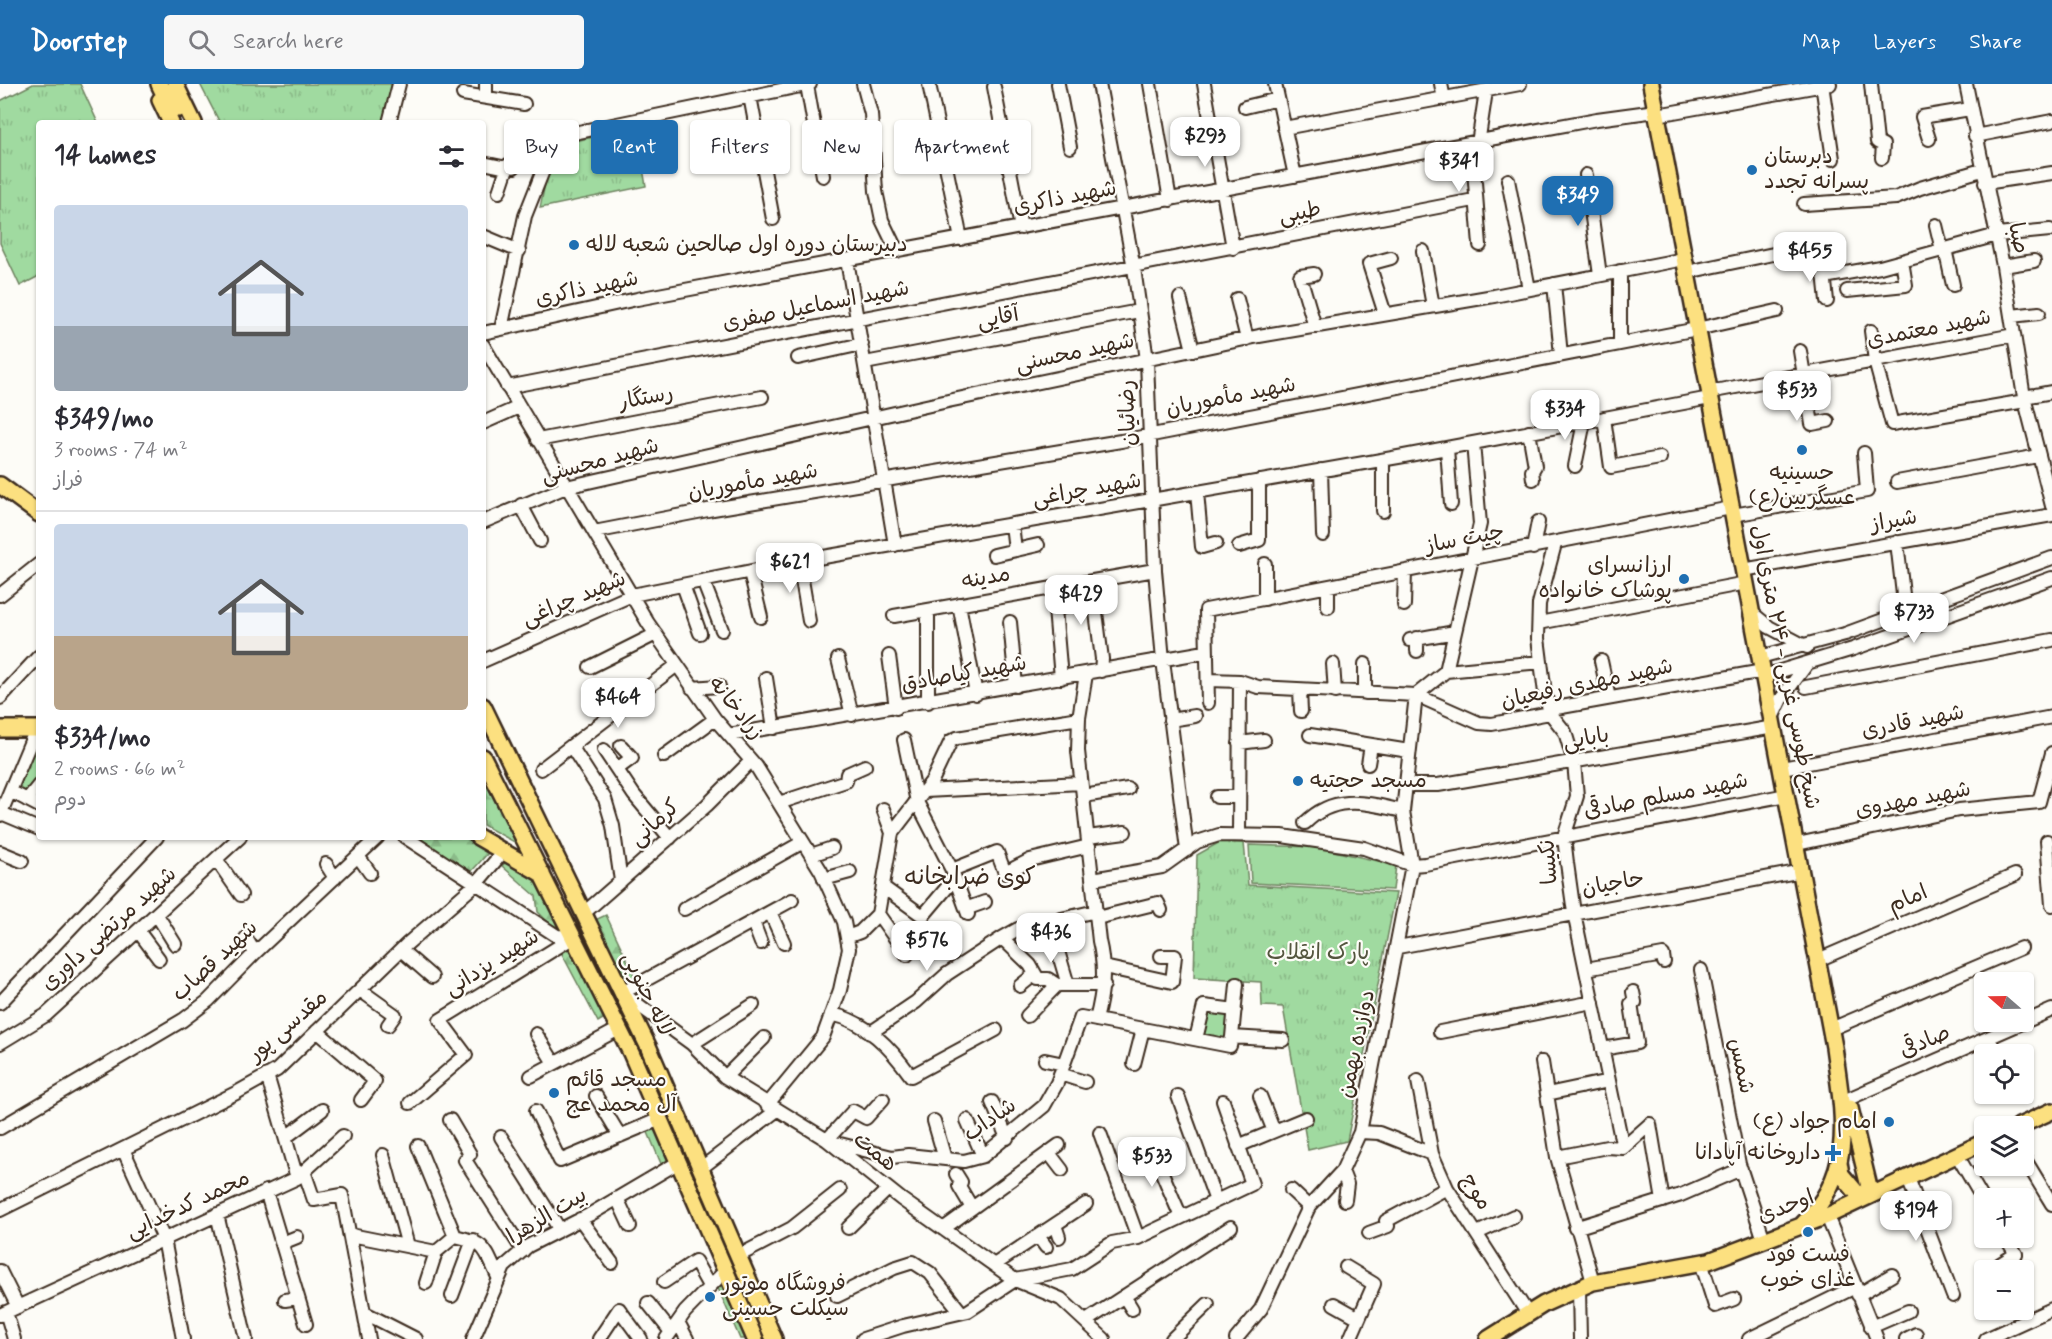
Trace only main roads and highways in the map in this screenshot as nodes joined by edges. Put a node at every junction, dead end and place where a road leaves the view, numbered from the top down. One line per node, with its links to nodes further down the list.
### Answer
1 (152, 84): 6 (main road)
2 (159, 84): 5 (main road)
3 (175, 84): 5 (main road)
4 (1651, 84): 20 (main road, شیخ طوسی غربی - ۲۴ متری اول)
5 (183, 100): 7 (main road)
6 (170, 120)
7 (193, 120)
8 (0, 475): 10 (main road)
9 (2, 490): 11 (main road)
10 (36, 501)
11 (36, 512)
12 (486, 715): 30 (main road, لاله جنوبی)
13 (0, 729): 14 (main road)
14 (36, 729)
15 (486, 763): 18 (main road, لاله جنوبی)
16 (486, 832): 18 (main road)
17 (482, 840): 19 (main road)
18 (529, 849): 19 (main road, لاله جنوبی)
19 (542, 874): 29 (main road, لاله جنوبی)
20 (1834, 1047): 24 (main road, شیخ طوسی غربی - ۲۴ متری اول); 25 (main road, شیخ طوسی غربی - ۲۴ متری اول)
21 (2052, 1111): 22 (main road)
22 (2034, 1119)
23 (1974, 1147): 27 (main road, اوحدی)
24 (1839, 1162): 26 (main road); 28 (main road, شیخ طوسی غربی - ۲۴ متری اول)
25 (1867, 1175): 26 (main road); 27 (main road, شیخ طوسی غربی - ۲۴ متری اول)
26 (1851, 1186): 27 (main road)
27 (1867, 1197): 28 (main road, اوحدی)
28 (1802, 1225): 33 (main road, اوحدی)
29 (727, 1273): 30 (main road); 31 (main road, لاله جنوبی)
30 (751, 1281): 32 (main road, لاله جنوبی)
31 (754, 1338): 32 (main road)
32 (774, 1338)
33 (1488, 1339)

